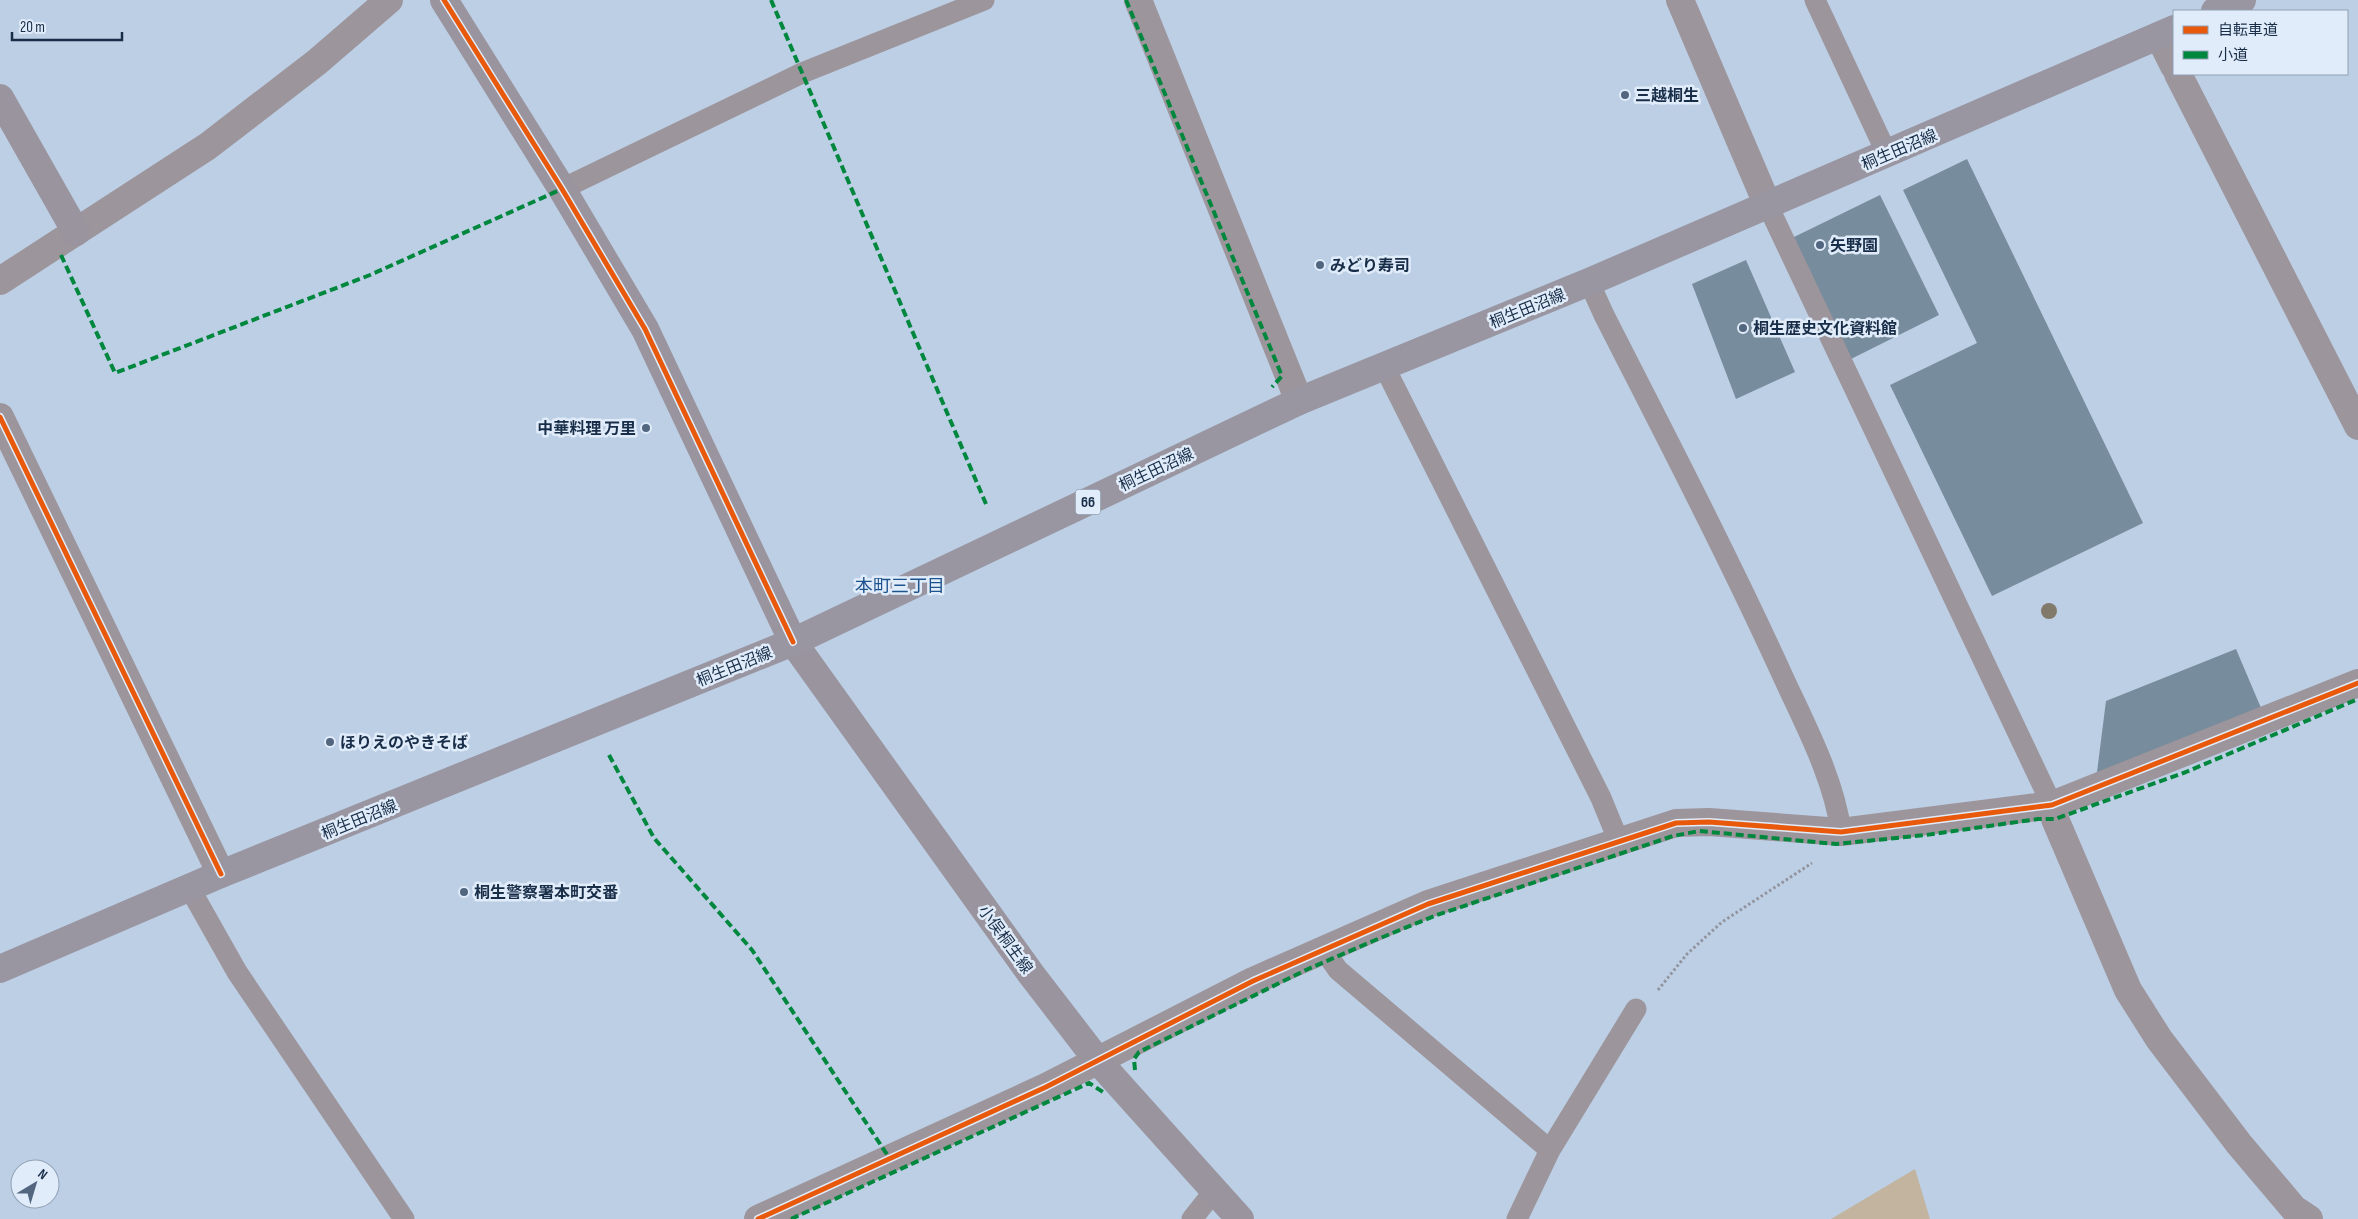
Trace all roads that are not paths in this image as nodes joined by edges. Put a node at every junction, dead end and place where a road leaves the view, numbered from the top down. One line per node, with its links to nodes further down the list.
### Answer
1 (389, 0): 16 (street)
2 (444, 0): 14 (street, 小俣桐生線)
3 (984, 0): 14 (lane)
4 (1138, 0): 20 (street)
5 (1680, 0): 15 (street)
6 (1815, 0): 13 (lane)
7 (2242, 0): 8 (main road)
8 (2218, 10)
9 (2166, 32): 10 (street); 13 (main road, 桐生田沼線 / 66)
10 (2173, 62)
11 (2179, 75): 22 (street)
12 (0, 98): 16 (street)
13 (1887, 154): 15 (main road, 桐生田沼線 / 66)
14 (562, 188): 23 (street, 小俣桐生線)
15 (1768, 206): 18 (main road, 桐生田沼線 / 66); 25 (lane)
16 (76, 232): 17 (street)
17 (0, 281)
18 (1589, 282): 19 (main road, 桐生田沼線 / 66); 26 (lane)
19 (1384, 366): 20 (main road, 桐生田沼線 / 66); 27 (lane)
20 (1299, 401): 23 (main road, 桐生田沼線 / 66)
21 (0, 416): 28 (street)
22 (2358, 426)
23 (793, 642): 28 (main road, 桐生田沼線 / 66); 33 (street, 小俣桐生線)
24 (2358, 683): 25 (street)
25 (2052, 805): 26 (street); 41 (street)
26 (1841, 832): 27 (street)
27 (1620, 842): 30 (street)
28 (221, 874): 29 (main road, 桐生田沼線 / 66)
29 (189, 887): 31 (main road, 桐生田沼線 / 66); 36 (lane)
30 (1324, 950): 33 (street); 34 (lane)
31 (0, 970)
32 (1636, 1009): 34 (lane)
33 (1098, 1061): 35 (street, 小俣桐生線); 37 (street)
34 (1550, 1150): 40 (lane)
35 (1215, 1190): 38 (lane); 39 (street, 小俣桐生線)
36 (404, 1219)
37 (758, 1219)
38 (1192, 1219)
39 (1240, 1219)
40 (1517, 1219)
41 (2310, 1219)

